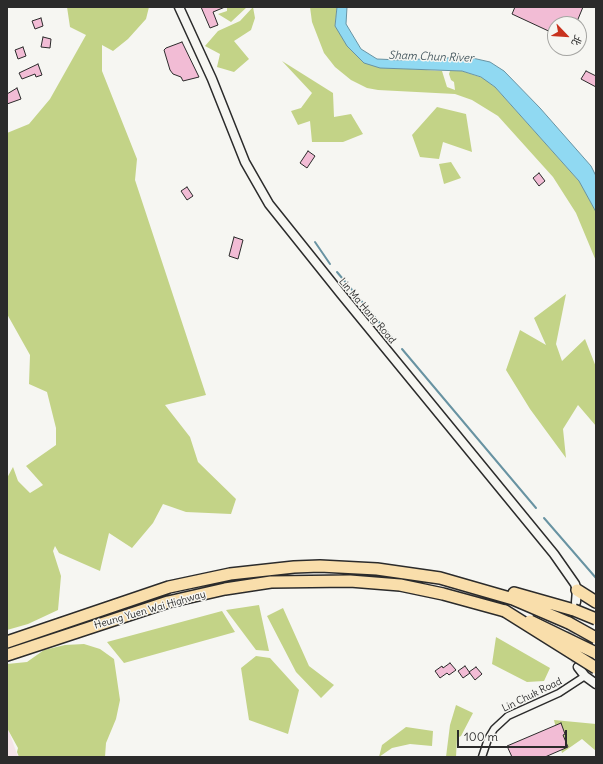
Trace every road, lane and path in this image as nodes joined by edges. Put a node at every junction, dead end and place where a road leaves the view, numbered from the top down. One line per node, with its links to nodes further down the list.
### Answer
1 (179, 7): 3 (street, Lin Ma Hang Road)
2 (478, 588): 7 (highway, bridge); 8 (highway, Heung Yuen Wai Highway, bridge); 9 (highway, Heung Yuen Wai Highway)
3 (577, 590): 4 (street); 5 (highway)
4 (576, 602)
5 (596, 602)
6 (505, 611): 10 (highway, Heung Yuen Wai Highway, bridge); 11 (highway, Heung Yuen Wai Highway); 13 (highway, bridge)
7 (596, 619)
8 (596, 638)
9 (7, 642)
10 (596, 653)
11 (7, 655)
12 (578, 667): 14 (street)
13 (596, 668)
14 (585, 676): 15 (street); 16 (street, Lin Chuk Road)
15 (596, 684)
16 (482, 757)

